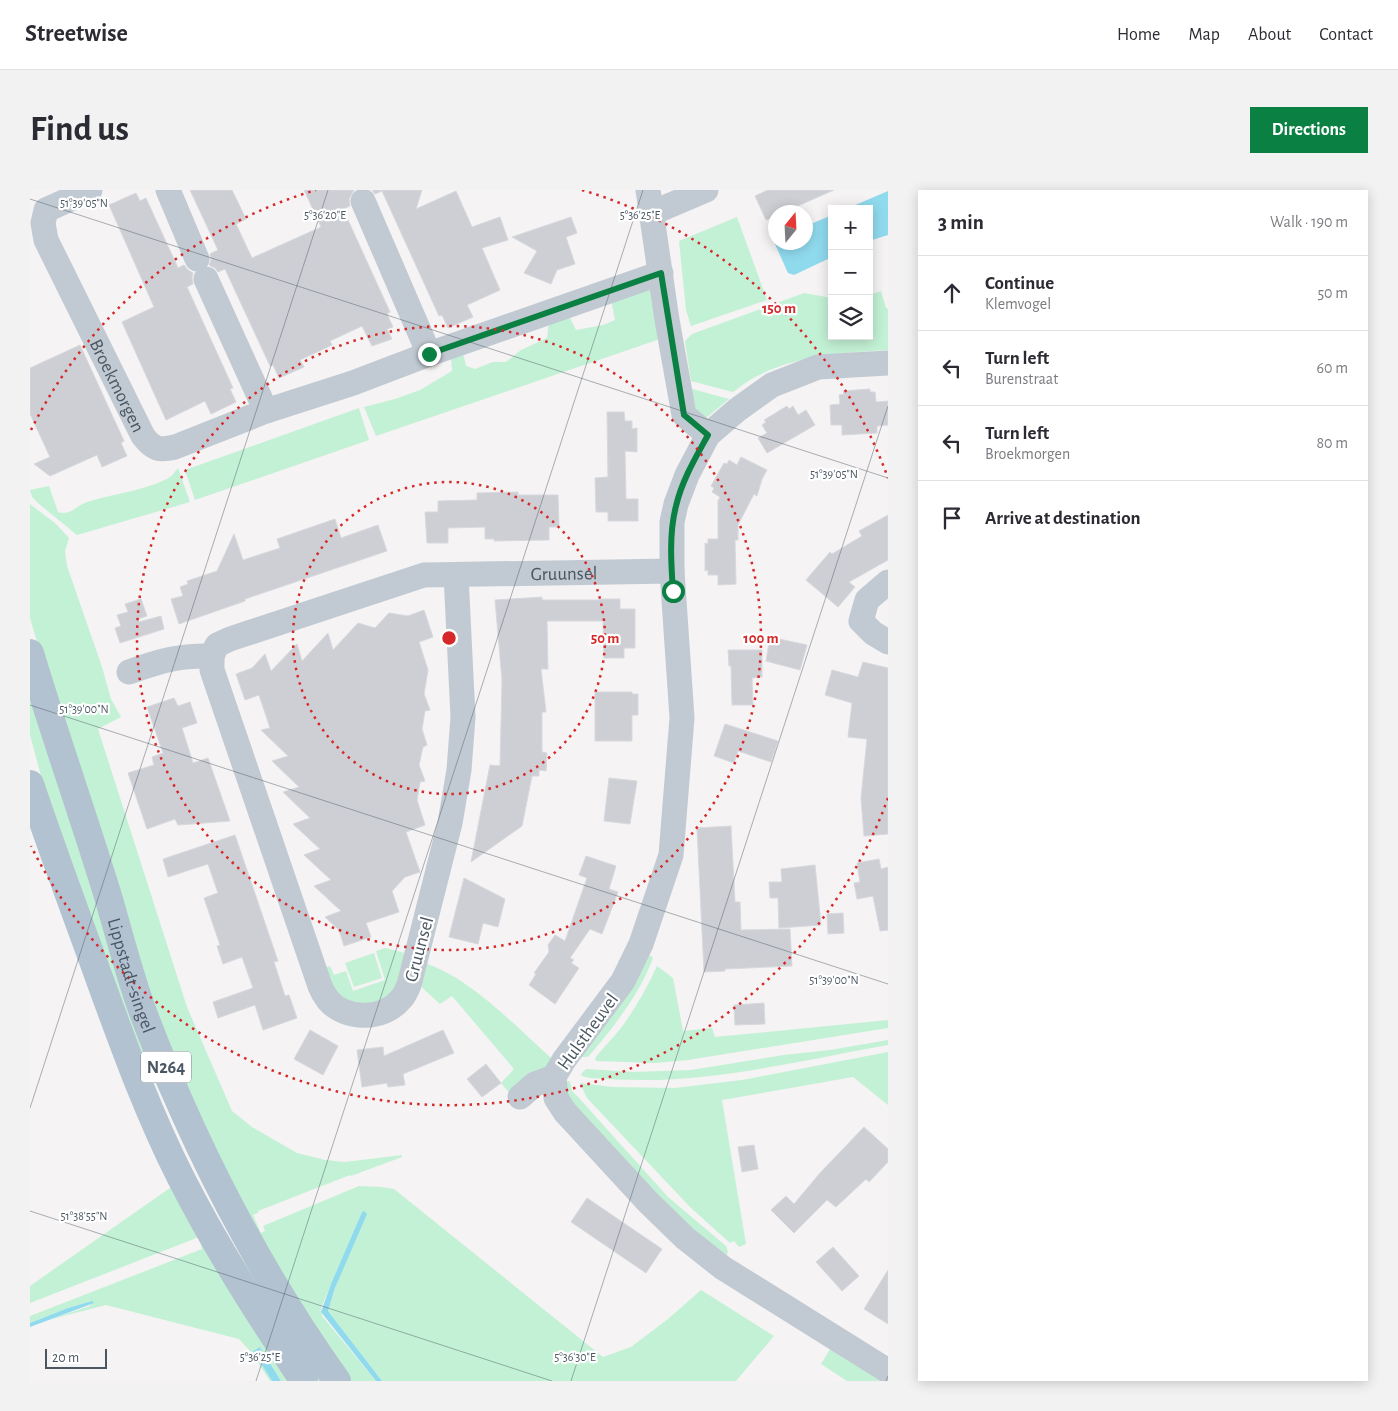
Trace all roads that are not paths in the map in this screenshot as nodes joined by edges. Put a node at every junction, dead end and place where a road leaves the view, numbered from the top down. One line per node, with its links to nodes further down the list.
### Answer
1 (168, 190): 10 (street)
2 (706, 190): 5 (street)
3 (76, 193): 6 (street, Broekmorgen)
4 (363, 201): 8 (street)
5 (650, 202): 7 (street)
6 (38, 207): 10 (street, Broekmorgen)
7 (661, 273): 8 (street, Broekmorgen); 11 (street)
8 (429, 354): 10 (street, Broekmorgen)
9 (888, 363): 11 (street)
10 (266, 411)
11 (708, 435): 12 (street, Hulstheuvel)
12 (672, 571): 13 (street, Gruunsel); 20 (street, Hulstheuvel)
13 (456, 575): 17 (street, Gruunsel); 17 (street, Gruunsel)
14 (888, 582): 15 (street)
15 (888, 642)
16 (30, 653): 24 (main road, Lippstadt-singel / N264)
17 (212, 656): 18 (street)
18 (129, 672)
19 (30, 784): 23 (main road, Lippstadt-singel / N264)
20 (554, 1077): 21 (street); 22 (street, Hulstheuvel)
21 (520, 1097)
22 (888, 1371)
23 (304, 1381)
24 (338, 1381)

